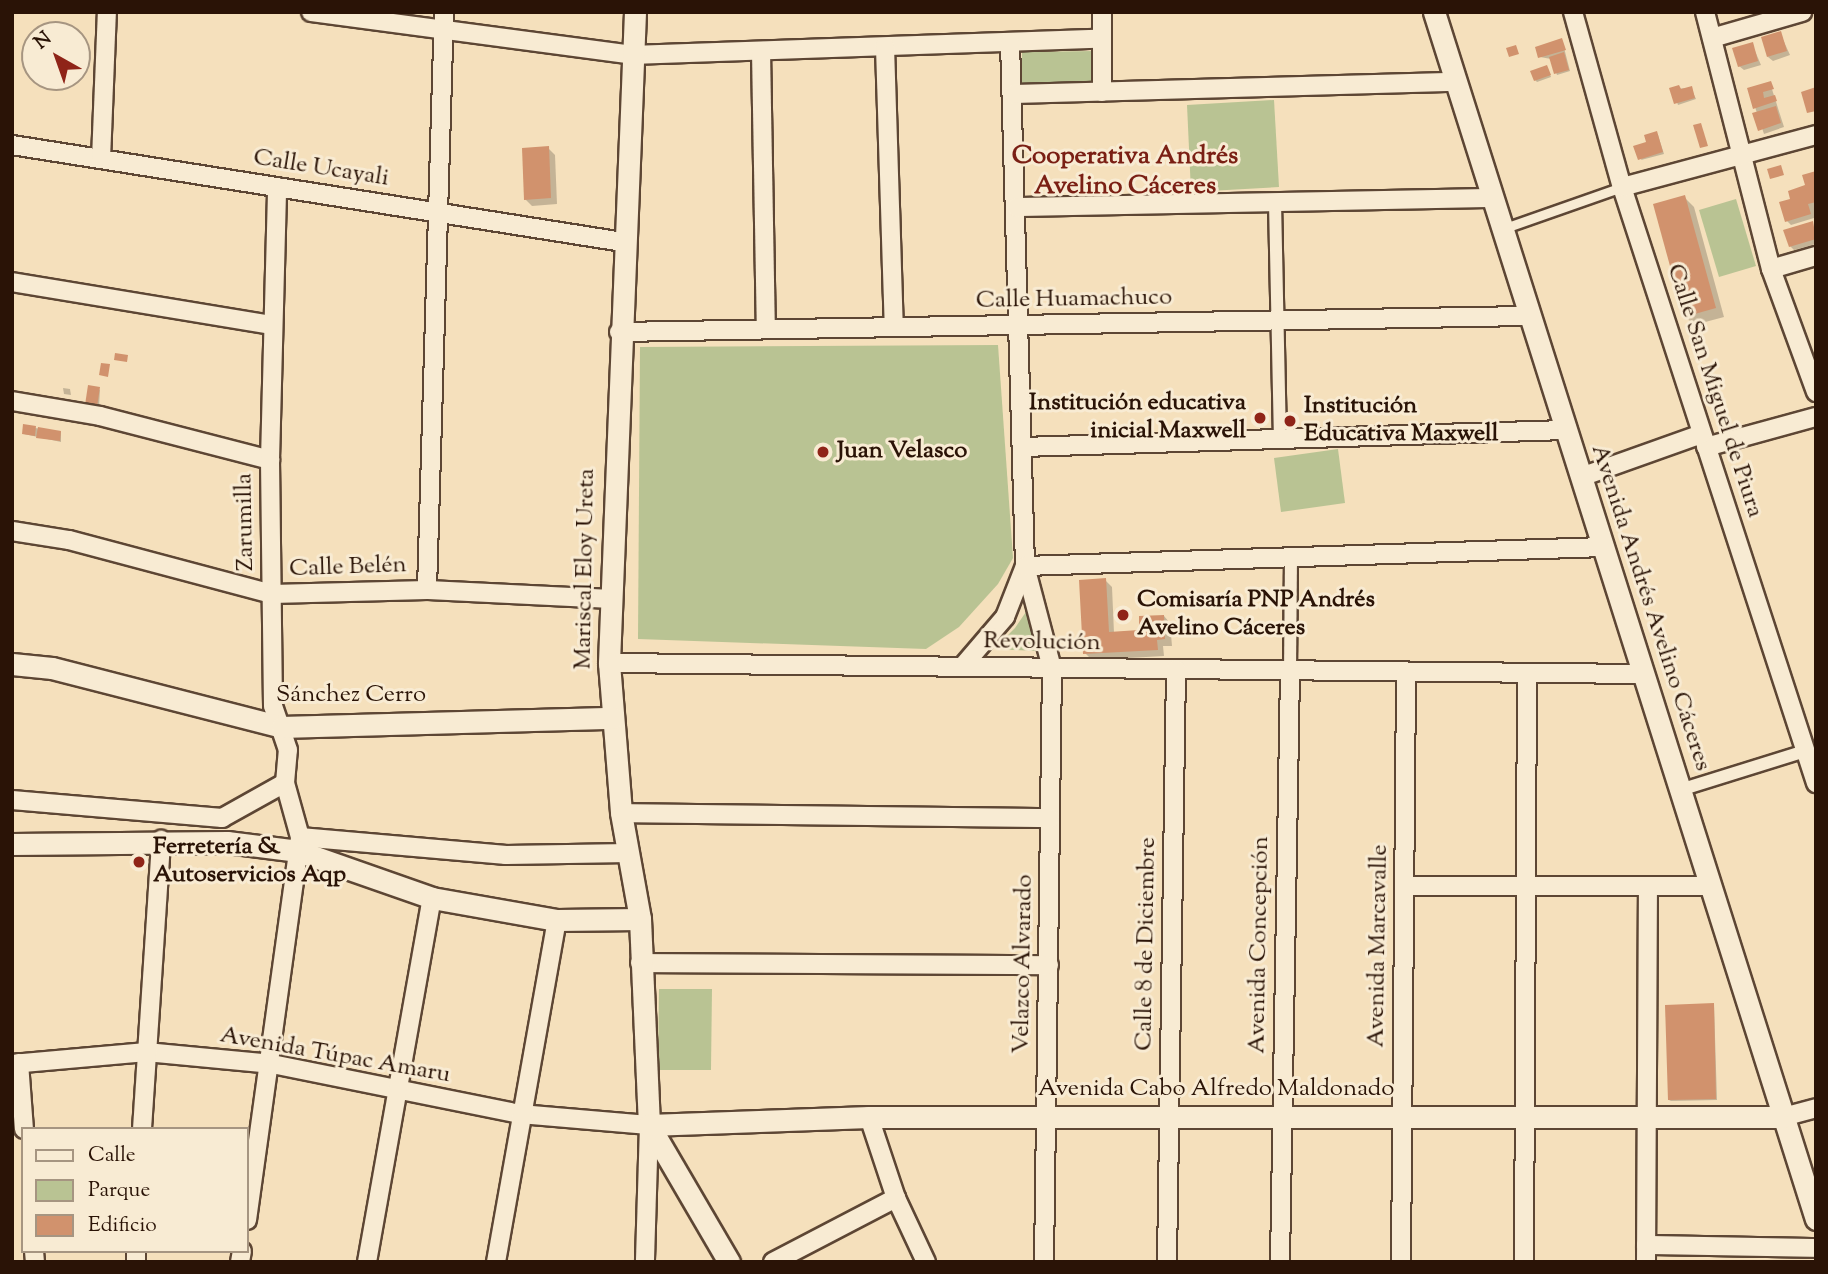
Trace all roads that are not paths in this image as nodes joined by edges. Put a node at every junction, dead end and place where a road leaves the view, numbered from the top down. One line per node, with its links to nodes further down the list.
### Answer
1 (107, 12): 23 (street)
2 (311, 12): 10 (street)
3 (444, 12): 10 (street)
4 (635, 12): 16 (street, Mariscal Eloy Ureta)
5 (1102, 12): 12 (street)
6 (1433, 12): 17 (street, Avenida Andrés Avelino Cáceres)
7 (1573, 12): 25 (street, Calle San Miguel de Piura)
8 (1705, 12): 11 (street)
9 (1802, 12): 11 (street)
10 (444, 32): 16 (street); 29 (street)
11 (1712, 38): 22 (street)
12 (1102, 39): 13 (street); 18 (street)
13 (1010, 42): 14 (street); 19 (street)
14 (885, 47): 15 (street); 39 (street)
15 (761, 51): 16 (street); 40 (street)
16 (633, 55): 31 (street, Mariscal Eloy Ureta)
17 (1456, 82): 18 (street); 26 (street, Avenida Andrés Avelino Cáceres)
18 (1101, 92): 19 (street)
19 (1014, 94): 28 (street)
20 (1816, 135): 22 (street)
21 (12, 145): 23 (street, Calle Ucayali)
22 (1742, 155): 25 (street); 33 (street)
23 (102, 159): 24 (street, Calle Ucayali)
24 (277, 187): 29 (street, Calle Ucayali); 37 (street, Zarumilla)
25 (1622, 187): 30 (lane); 47 (street, Calle San Miguel de Piura)
26 (1492, 198): 27 (street); 30 (street, Avenida Andrés Avelino Cáceres)
27 (1275, 202): 28 (street); 36 (street)
28 (1016, 207): 38 (street)
29 (436, 212): 31 (street, Calle Ucayali); 55 (street)
30 (1502, 229): 35 (street, Avenida Andrés Avelino Cáceres)
31 (622, 242): 41 (street, Mariscal Eloy Ureta)
32 (1816, 256): 33 (street)
33 (1771, 269): 42 (street)
34 (12, 282): 37 (street)
35 (1530, 316): 36 (street, Calle Huamachuco); 45 (street, Avenida Andrés Avelino Cáceres)
36 (1278, 321): 38 (street, Calle Huamachuco); 46 (street)
37 (272, 325): 49 (street, Zarumilla)
38 (1019, 325): 39 (street, Calle Huamachuco); 48 (street)
39 (894, 327): 40 (street, Calle Huamachuco)
40 (766, 329): 41 (street, Calle Huamachuco)
41 (619, 332): 57 (street, Mariscal Eloy Ureta)
42 (1816, 392)
43 (12, 401): 49 (street)
44 (1816, 417): 47 (street)
45 (1566, 430): 46 (street); 50 (street, Avenida Andrés Avelino Cáceres)
46 (1280, 439): 48 (street)
47 (1704, 441): 50 (street); 69 (street, Calle San Miguel de Piura)
48 (1023, 447): 54 (street)
49 (270, 460): 56 (street, Zarumilla)
50 (1581, 477): 52 (street, Avenida Andrés Avelino Cáceres)
51 (12, 531): 56 (street, Calle Belén)
52 (1603, 547): 53 (street); 66 (street, Avenida Andrés Avelino Cáceres)
53 (1291, 557): 54 (street); 63 (street)
54 (1025, 566): 60 (street); 61 (street, Velazco Alvarado)
55 (427, 590): 56 (street, Calle Belén); 57 (street, Calle Belén)
56 (272, 594): 68 (street, Zarumilla)
57 (608, 599): 58 (street, Mariscal Eloy Ureta)
58 (609, 663): 60 (street, Revolución); 67 (street, Mariscal Eloy Ureta)
59 (12, 664): 68 (street, Sánchez Cerro)
60 (962, 667): 61 (street, Revolución)
61 (1052, 668): 62 (street, Revolución); 76 (street, Velazco Alvarado)
62 (1176, 669): 63 (street, Revolución); 100 (street, Calle 8 de Diciembre)
63 (1290, 672): 64 (street, Revolución); 101 (street, Avenida Concepción)
64 (1406, 672): 65 (street, Revolución); 82 (street, Avenida Marcavalle)
65 (1527, 673): 66 (street, Revolución); 83 (street)
66 (1643, 674): 72 (street, Avenida Andrés Avelino Cáceres)
67 (613, 718): 68 (street, Sánchez Cerro); 74 (street, Mariscal Eloy Ureta)
68 (282, 727): 70 (street, Zarumilla)
69 (1805, 751): 71 (street, Calle San Miguel de Piura); 72 (street)
70 (285, 783): 75 (street); 80 (street, Zarumilla)
71 (1816, 783)
72 (1680, 790): 85 (street, Avenida Andrés Avelino Cáceres)
73 (12, 800): 75 (street)
74 (621, 813): 76 (street); 81 (street, Mariscal Eloy Ureta)
75 (222, 818): 78 (street)
76 (1051, 818): 90 (street, Velazco Alvarado)
77 (161, 840): 78 (street); 79 (street); 91 (street)
78 (227, 842): 80 (street)
79 (12, 844)
80 (299, 844): 81 (street); 86 (street); 93 (street)
81 (629, 853): 87 (street, Mariscal Eloy Ureta)
82 (1404, 886): 83 (street); 102 (street, Avenida Marcavalle)
83 (1526, 886): 84 (street); 103 (street)
84 (1648, 886): 85 (street); 97 (street)
85 (1710, 886): 104 (street, Avenida Andrés Avelino Cáceres)
86 (432, 898): 88 (street); 94 (street)
87 (640, 919): 88 (street); 89 (street, Mariscal Eloy Ureta)
88 (556, 920): 96 (street)
89 (640, 963): 90 (street); 105 (street, Mariscal Eloy Ureta)
90 (1049, 965): 99 (street, Velazco Alvarado)
91 (146, 1052): 92 (street, Avenida Túpac Amaru); 93 (street, Avenida Túpac Amaru); 107 (street)
92 (16, 1063): 106 (street)
93 (272, 1064): 94 (street, Avenida Túpac Amaru); 108 (street)
94 (400, 1090): 96 (street, Avenida Túpac Amaru); 113 (street)
95 (1816, 1108): 104 (street)
96 (520, 1114): 105 (street, Avenida Túpac Amaru); 114 (street)
97 (1647, 1116): 103 (street, Avenida Cabo Alfredo Maldonado); 104 (street, Avenida Cabo Alfredo Maldonado); 112 (street)
98 (869, 1117): 99 (street, Avenida Cabo Alfredo Maldonado); 105 (street, Avenida Cabo Alfredo Maldonado); 109 (street)
99 (1047, 1117): 100 (street, Avenida Cabo Alfredo Maldonado); 119 (street, Velazco Alvarado)
100 (1168, 1117): 101 (street, Avenida Cabo Alfredo Maldonado); 120 (street, Calle 8 de Diciembre)
101 (1281, 1117): 102 (street, Avenida Cabo Alfredo Maldonado); 121 (street, Avenida Concepción)
102 (1402, 1117): 103 (street, Avenida Cabo Alfredo Maldonado); 122 (street, Avenida Marcavalle)
103 (1525, 1117): 123 (street)
104 (1783, 1117): 110 (street, Avenida Andrés Avelino Cáceres)
105 (649, 1125): 115 (street); 116 (street)
106 (24, 1127)
107 (142, 1127)
108 (249, 1189)
109 (896, 1198): 117 (street); 118 (street)
110 (1816, 1219)
111 (1816, 1248): 112 (street)
112 (1646, 1253)
113 (367, 1262)
114 (496, 1262)
115 (645, 1262)
116 (729, 1262)
117 (773, 1262)
118 (926, 1262)
119 (1044, 1262)
120 (1167, 1262)
121 (1280, 1262)
122 (1401, 1262)
123 (1524, 1262)

